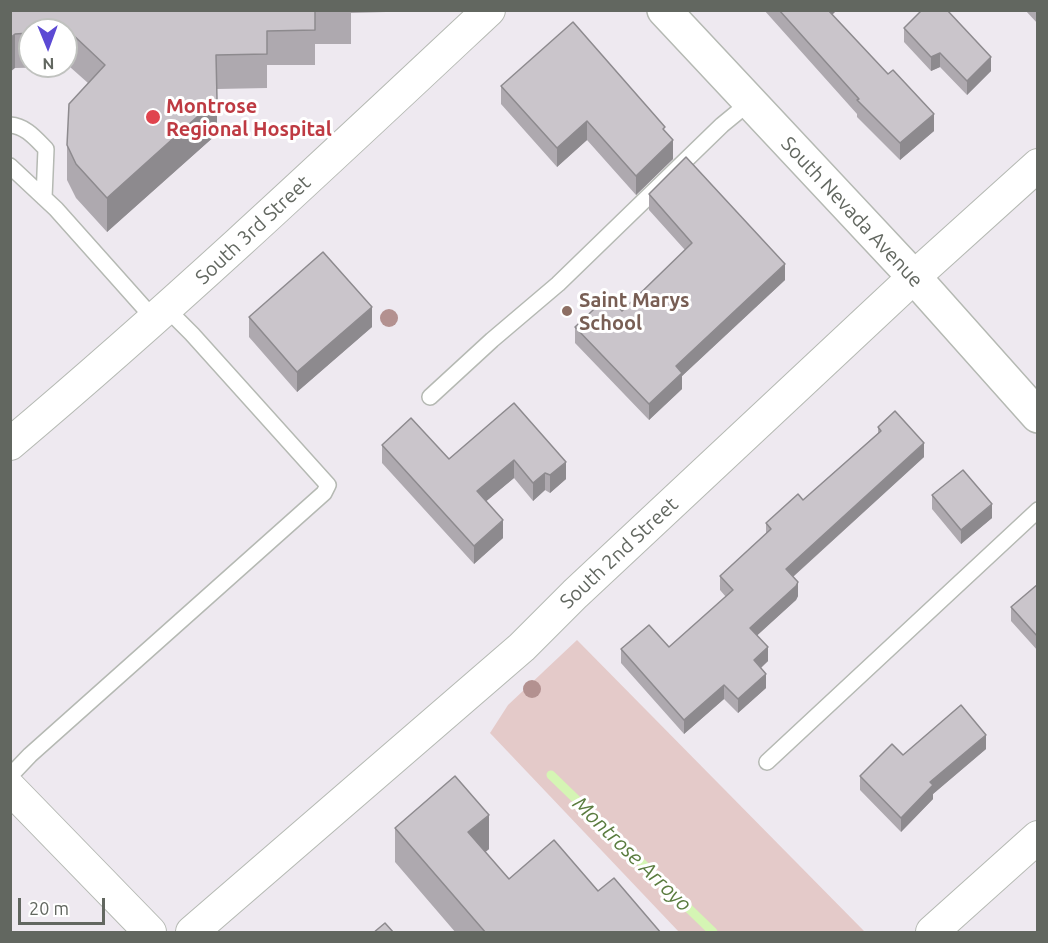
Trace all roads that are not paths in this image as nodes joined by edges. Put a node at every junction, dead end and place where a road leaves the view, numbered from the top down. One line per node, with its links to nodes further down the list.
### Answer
1 (489, 10): 9 (street, South 3rd Street)
2 (664, 10): 3 (street, South Nevada Avenue)
3 (750, 102): 8 (street, South Nevada Avenue); 10 (lane)
4 (10, 125): 7 (lane)
5 (1038, 165): 8 (street, South 2nd Street)
6 (10, 166): 7 (lane)
7 (44, 198): 9 (lane)
8 (914, 277): 11 (street, South Nevada Avenue); 19 (street, South 2nd Street)
9 (161, 314): 12 (street, South 3rd Street); 15 (lane)
10 (430, 397)
11 (1038, 416)
12 (10, 444)
13 (1038, 510): 14 (lane)
14 (767, 762)
15 (10, 776)
16 (10, 788): 18 (street)
17 (1038, 837): 20 (street)
18 (150, 933)
19 (192, 933)
20 (932, 933)

